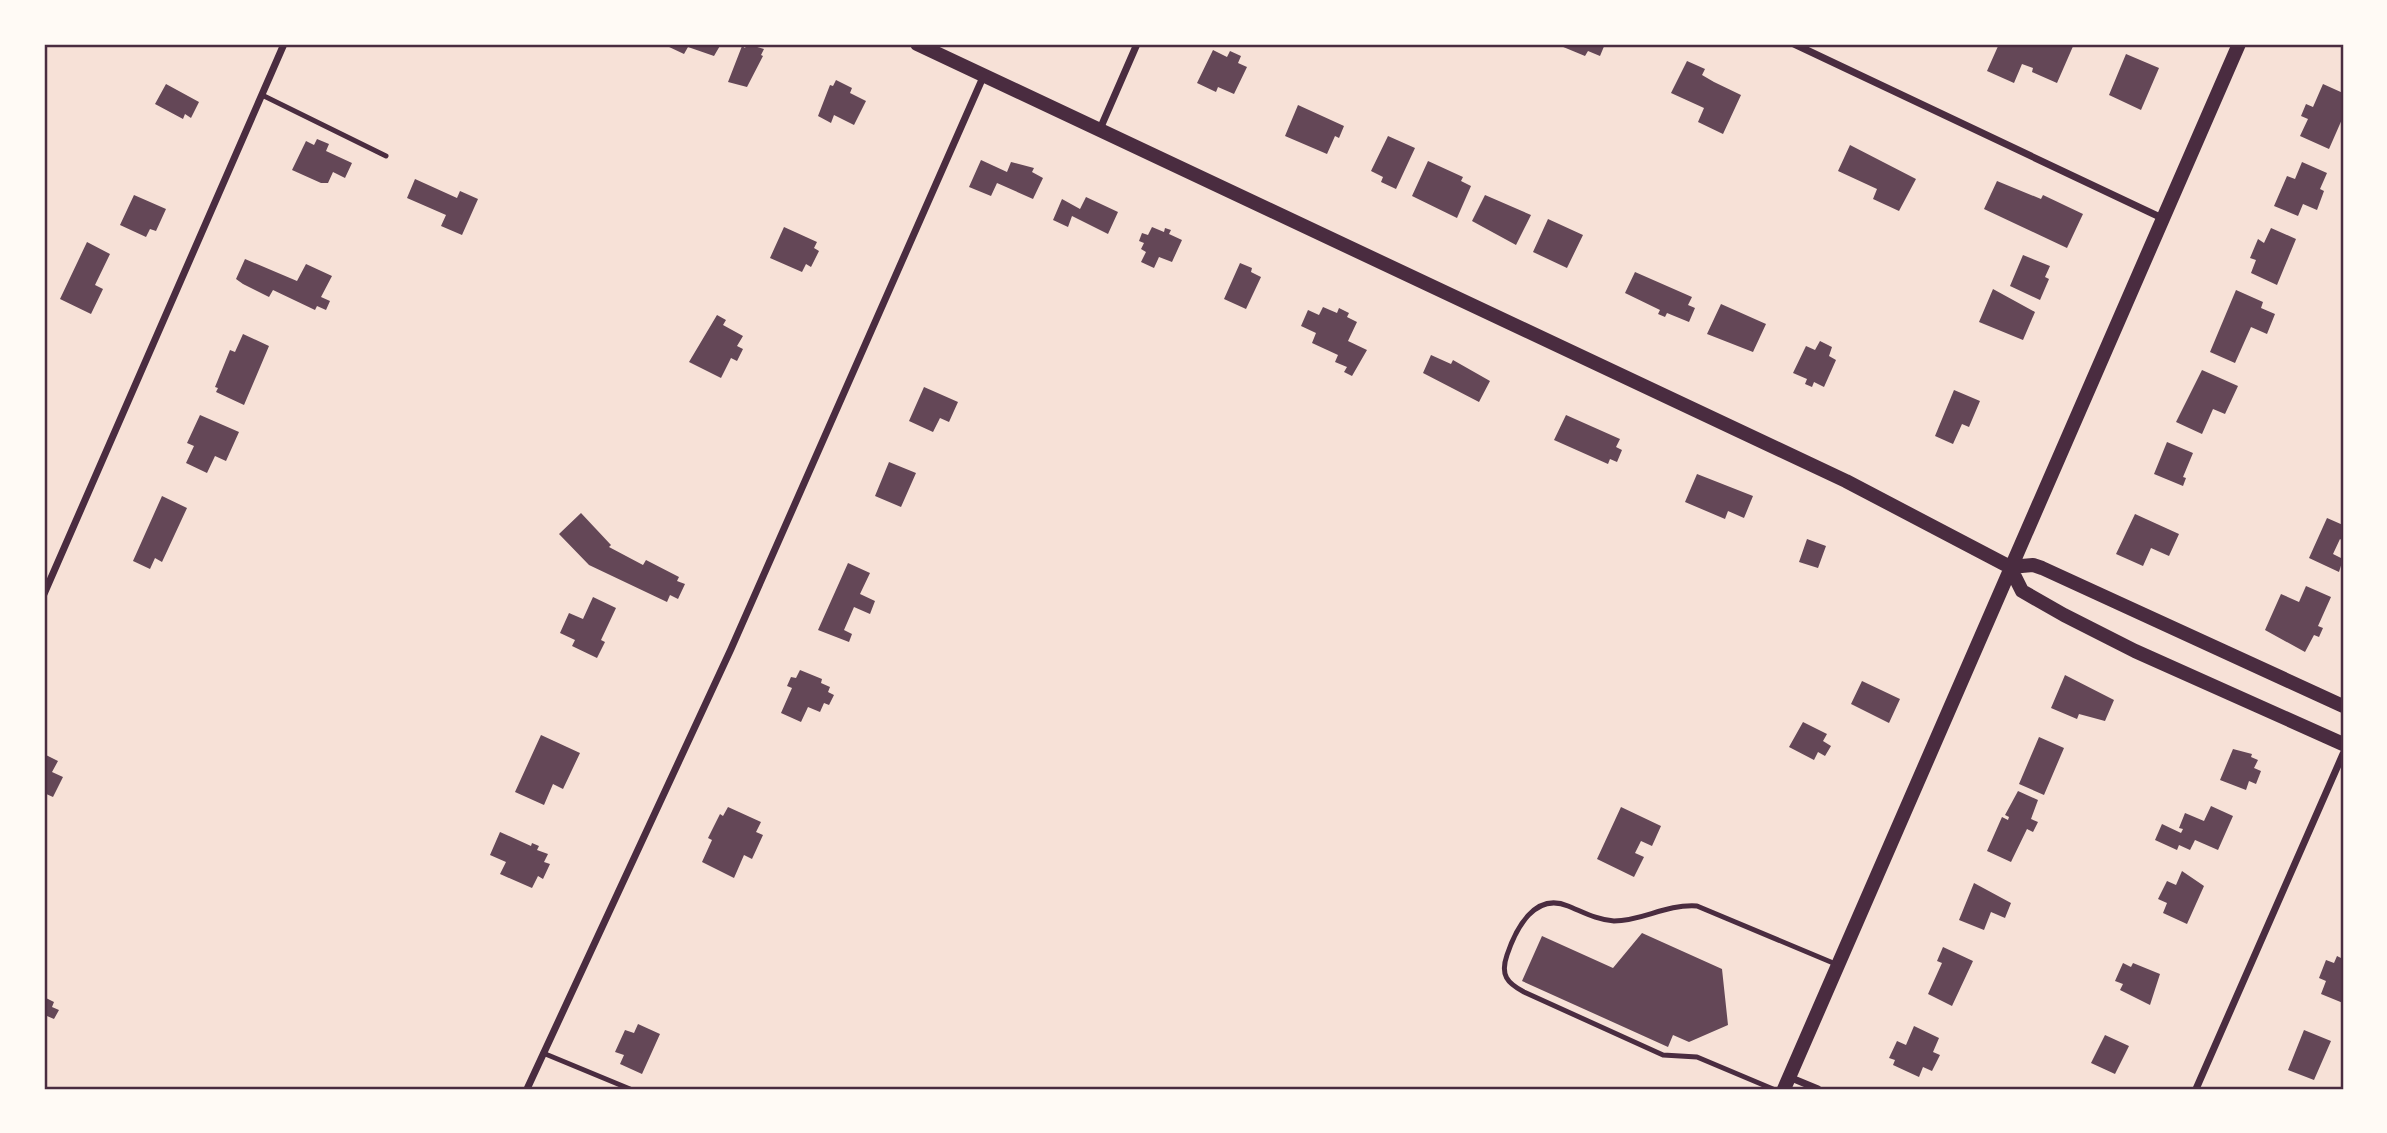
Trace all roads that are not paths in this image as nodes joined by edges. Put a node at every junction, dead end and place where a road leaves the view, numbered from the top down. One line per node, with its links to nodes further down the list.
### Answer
1 (284, 44): 7 (street)
2 (917, 44): 6 (main road)
3 (1138, 44): 8 (street)
4 (1794, 44): 10 (street)
5 (2239, 44): 10 (main road)
6 (984, 75): 8 (main road); 17 (street)
7 (262, 95): 9 (lane); 12 (street)
8 (1100, 129): 11 (main road)
9 (386, 156)
10 (2162, 218): 11 (main road)
11 (2010, 567): 13 (main road); 14 (main road); 16 (main road)
12 (44, 594)
13 (2343, 706)
14 (2343, 744)
15 (2343, 754): 23 (street)
16 (1838, 965): 18 (main road); 21 (lane)
17 (543, 1053): 19 (street); 20 (lane)
18 (1787, 1083): 22 (street)
19 (527, 1089)
20 (630, 1089)
21 (1773, 1089)
22 (1818, 1089)
23 (2196, 1089)

